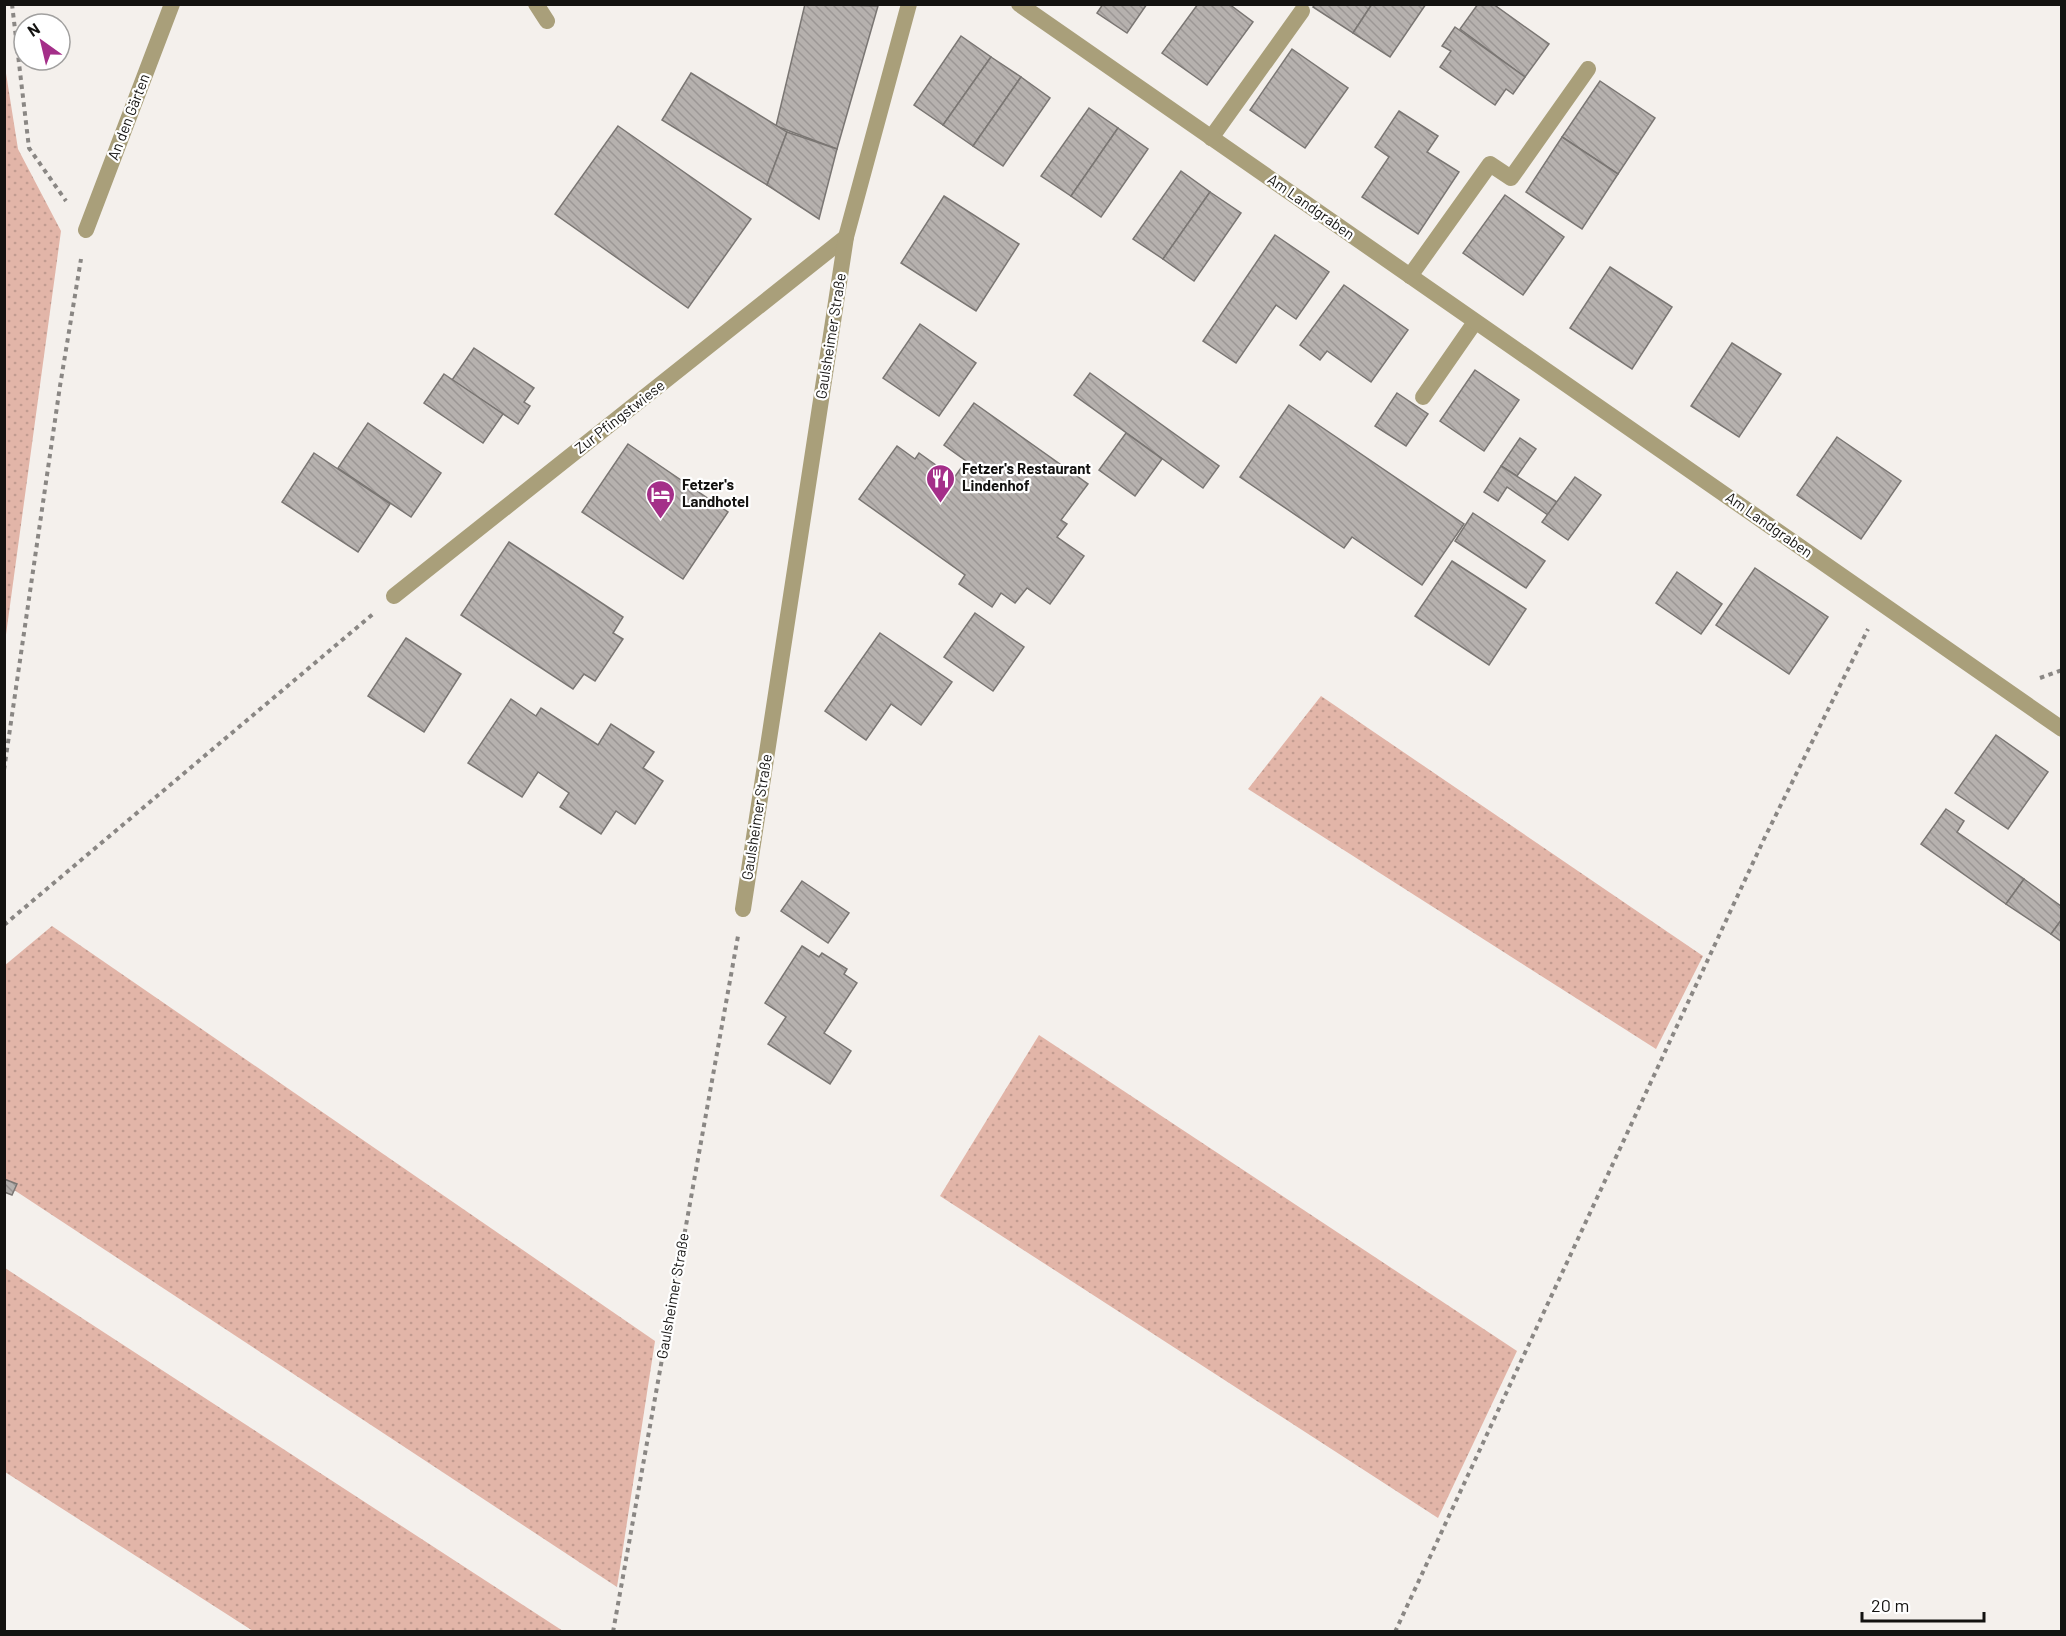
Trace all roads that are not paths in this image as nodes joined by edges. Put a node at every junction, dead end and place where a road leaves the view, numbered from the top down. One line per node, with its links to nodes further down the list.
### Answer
1 (172, 4): 9 (street, An den Gärten)
2 (536, 4): 6 (street)
3 (909, 4): 10 (street, Gaulsheimer Straße)
4 (1019, 4): 8 (street, Am Landgraben)
5 (1302, 11): 8 (street)
6 (547, 21)
7 (1588, 69): 11 (street)
8 (1211, 138): 11 (street, Am Landgraben)
9 (86, 230)
10 (846, 237): 14 (street, Zur Pfingstwiese); 16 (street, Gaulsheimer Straße)
11 (1410, 276): 12 (street, Am Landgraben)
12 (1475, 322): 13 (street); 15 (street, Am Landgraben)
13 (1423, 397)
14 (394, 596)
15 (2061, 729)
16 (743, 909)

